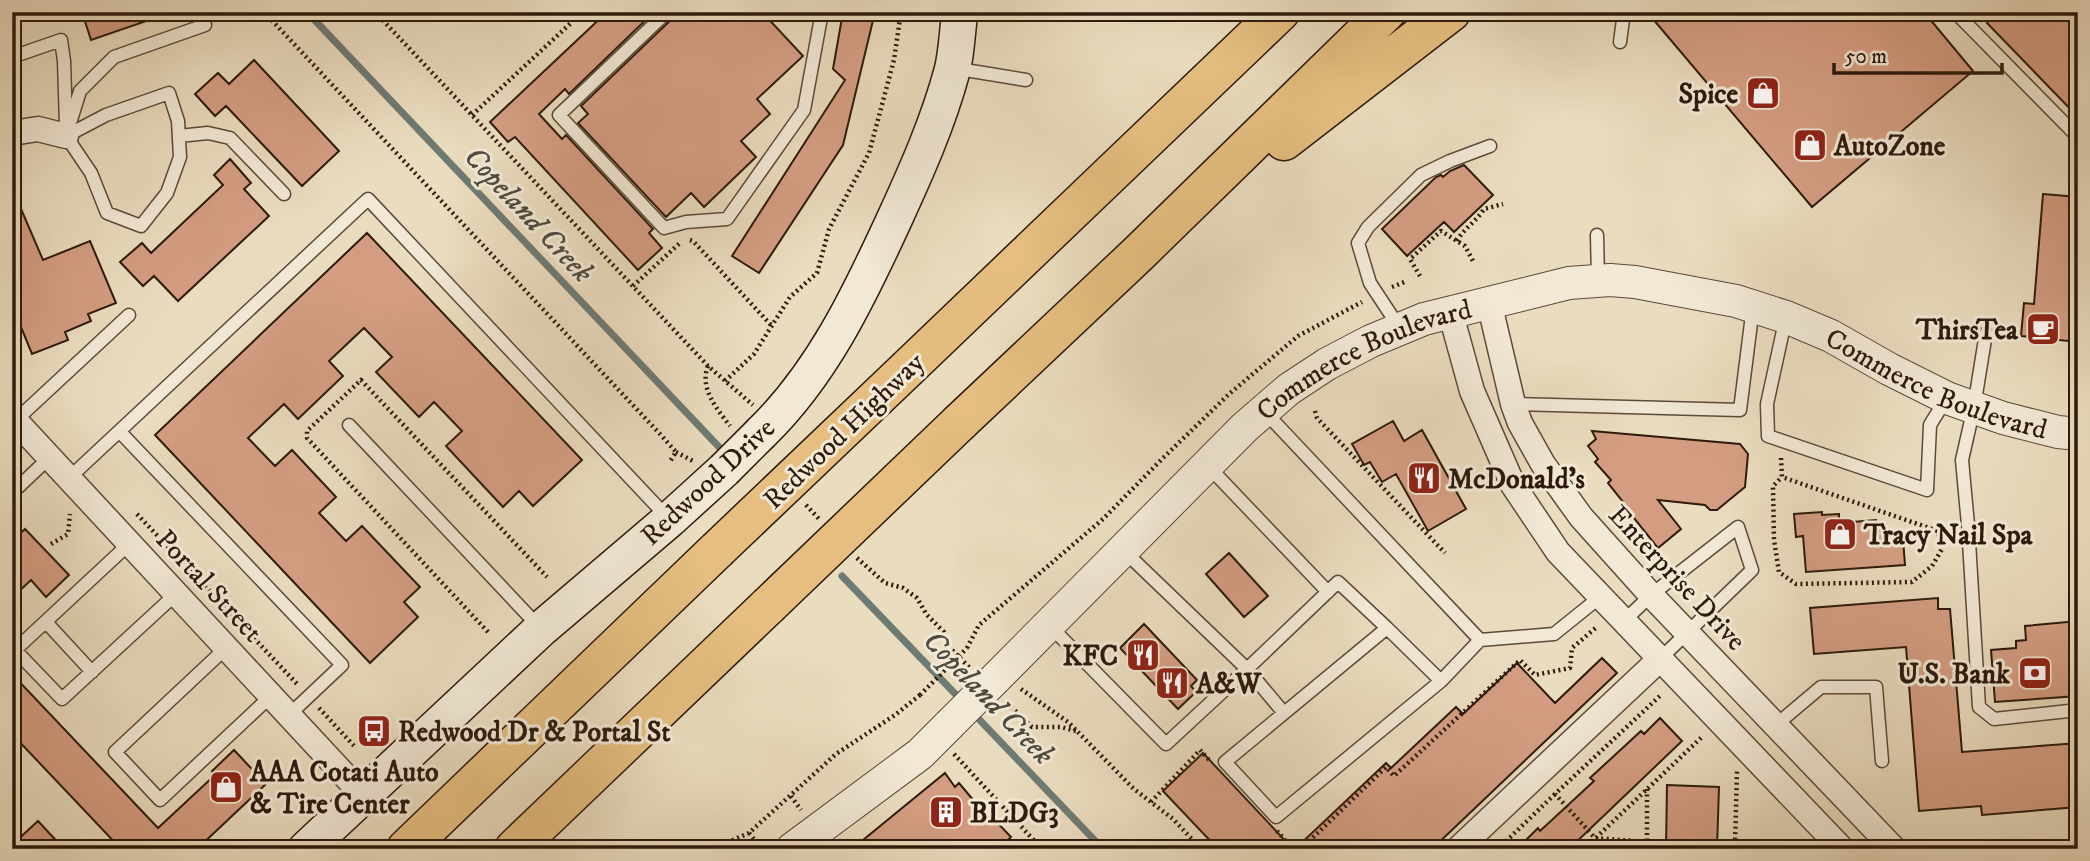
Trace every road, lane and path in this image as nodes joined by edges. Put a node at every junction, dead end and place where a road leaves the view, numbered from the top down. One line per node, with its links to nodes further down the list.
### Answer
1 (264, 12): 60 (path)
2 (375, 12): 19 (path)
3 (569, 12): 19 (path)
4 (667, 12): 5 (lane)
5 (822, 12)
6 (901, 12): 42 (path)
7 (960, 12): 17 (main road, Redwood Drive)
8 (1254, 12): 25 (highway)
9 (1280, 12): 25 (highway, Redwood Highway)
10 (1387, 12): 30 (highway)
11 (1451, 12): 30 (highway)
12 (1624, 12): 15 (lane)
13 (1963, 12): 23 (lane)
14 (205, 25): 21 (lane)
15 (1620, 42)
16 (12, 57): 21 (lane)
17 (953, 68): 18 (lane); 55 (main road, Redwood Drive)
18 (1026, 80)
19 (472, 115): 35 (path)
20 (12, 133): 21 (street)
21 (66, 136): 22 (lane); 22 (lane)
22 (179, 136): 26 (lane)
23 (2078, 137)
24 (1490, 146): 36 (lane)
25 (1109, 176): 119 (highway, Redwood Highway, bridge)
26 (284, 194)
27 (1503, 204): 29 (path)
28 (1597, 235): 34 (lane)
29 (1457, 242): 31 (path); 32 (path)
30 (1138, 254): 120 (highway, bridge)
31 (1473, 261)
32 (1420, 276)
33 (1407, 281): 36 (path)
34 (1598, 281): 37 (street, Commerce Boulevard); 38 (street, Commerce Boulevard)
35 (633, 286): 42 (path); 47 (path)
36 (1377, 293): 44 (lane); 108 (path, bridge)
37 (1489, 302): 39 (street, Commerce Boulevard); 50 (street, Enterprise Drive)
38 (1754, 306): 41 (street, Commerce Boulevard); 50 (lane)
39 (1450, 311): 44 (street, Commerce Boulevard); 78 (street)
40 (129, 315): 53 (lane)
41 (1786, 317): 49 (street, Commerce Boulevard); 58 (lane)
42 (771, 325): 48 (path)
43 (12, 327): 46 (path)
44 (1400, 329): 51 (street, Commerce Boulevard)
45 (1986, 333): 49 (lane)
46 (19, 336)
47 (708, 366): 48 (path); 55 (path)
48 (725, 381): 55 (path)
49 (1961, 402): 57 (street, Commerce Boulevard); 58 (lane); 94 (lane)
50 (1513, 404): 77 (street, Enterprise Drive)
51 (1264, 411): 61 (street, Commerce Boulevard); 85 (lane)
52 (1315, 411): 74 (path)
53 (14, 419): 59 (street, Portal Street)
54 (349, 425): 83 (lane)
55 (755, 428): 68 (main road, Redwood Drive, bridge)
56 (120, 432): 63 (lane); 68 (lane); 93 (lane)
57 (2078, 435)
58 (1779, 440): 62 (path)
59 (50, 458): 63 (street, Portal Street); 64 (lane)
60 (669, 463)
61 (1207, 465): 72 (street, Commerce Boulevard); 75 (lane)
62 (1782, 477): 62 (path)
63 (68, 479): 70 (street, Portal Street)
64 (12, 493)
65 (797, 496): 69 (path)
66 (134, 510): 93 (path)
67 (70, 513): 71 (path)
68 (669, 520): 83 (main road, Redwood Drive)
69 (825, 524)
70 (130, 543): 76 (street, Portal Street); 79 (lane)
71 (51, 544)
72 (1123, 550): 81 (street, Commerce Boulevard); 88 (lane)
73 (852, 553): 90 (path)
74 (1445, 553)
75 (1328, 592): 82 (lane); 88 (lane)
76 (177, 593): 86 (street, Portal Street); 89 (lane)
77 (1651, 595): 80 (lane); 84 (street, Enterprise Drive); 84 (lane)
78 (1600, 597): 80 (street); 85 (lane)
79 (46, 622): 89 (lane); 89 (lane)
80 (1612, 623): 87 (street); 126 (path)
81 (1049, 624): 88 (lane); 90 (street, Commerce Boulevard)
82 (1387, 628): 91 (lane); 95 (lane)
83 (541, 629): 107 (main road, Redwood Drive)
84 (1688, 632): 87 (lane); 97 (street, Enterprise Drive)
85 (1480, 640): 91 (lane)
86 (227, 647): 92 (street, Portal Street); 92 (lane)
87 (1653, 665): 106 (path); 127 (street); 131 (street)
88 (1247, 669): 95 (lane)
89 (92, 672)
90 (995, 681): 98 (street, Commerce Boulevard, bridge); 99 (path); 99 (path)
91 (1441, 681): 95 (lane)
92 (272, 695): 96 (street, Portal Street)
93 (309, 697): 96 (lane); 101 (path)
94 (2078, 710)
95 (1284, 713)
96 (290, 715): 107 (street, Portal Street)
97 (1776, 725): 102 (lane); 132 (street, Enterprise Drive)
98 (943, 731): 122 (street, Commerce Boulevard); 123 (path)
99 (1076, 731): 109 (path)
100 (1705, 734): 105 (path)
101 (355, 747)
102 (1882, 761)
103 (1737, 767): 117 (path)
104 (1219, 770): 109 (path)
105 (1647, 789): 113 (path); 114 (path)
106 (1555, 794): 113 (path); 128 (path)
107 (363, 795): 118 (main road, Redwood Drive)
108 (791, 796): 110 (path); 112 (path)
109 (1151, 802): 124 (path)
110 (802, 812)
111 (1275, 829): 125 (path)
112 (750, 833): 115 (path); 121 (path)
113 (1595, 838): 114 (path); 129 (path)
114 (1647, 842): 130 (path)
115 (757, 843)
116 (1812, 846): 117 (path)
117 (1733, 847)
118 (306, 849)
119 (406, 849)
120 (514, 849)
121 (712, 849)
122 (793, 849)
123 (1042, 849)
124 (1201, 849)
125 (1293, 849)
126 (1301, 849)
127 (1458, 849)
128 (1498, 849)
129 (1584, 849)
130 (1654, 849)
131 (1842, 849)
132 (1894, 849)

